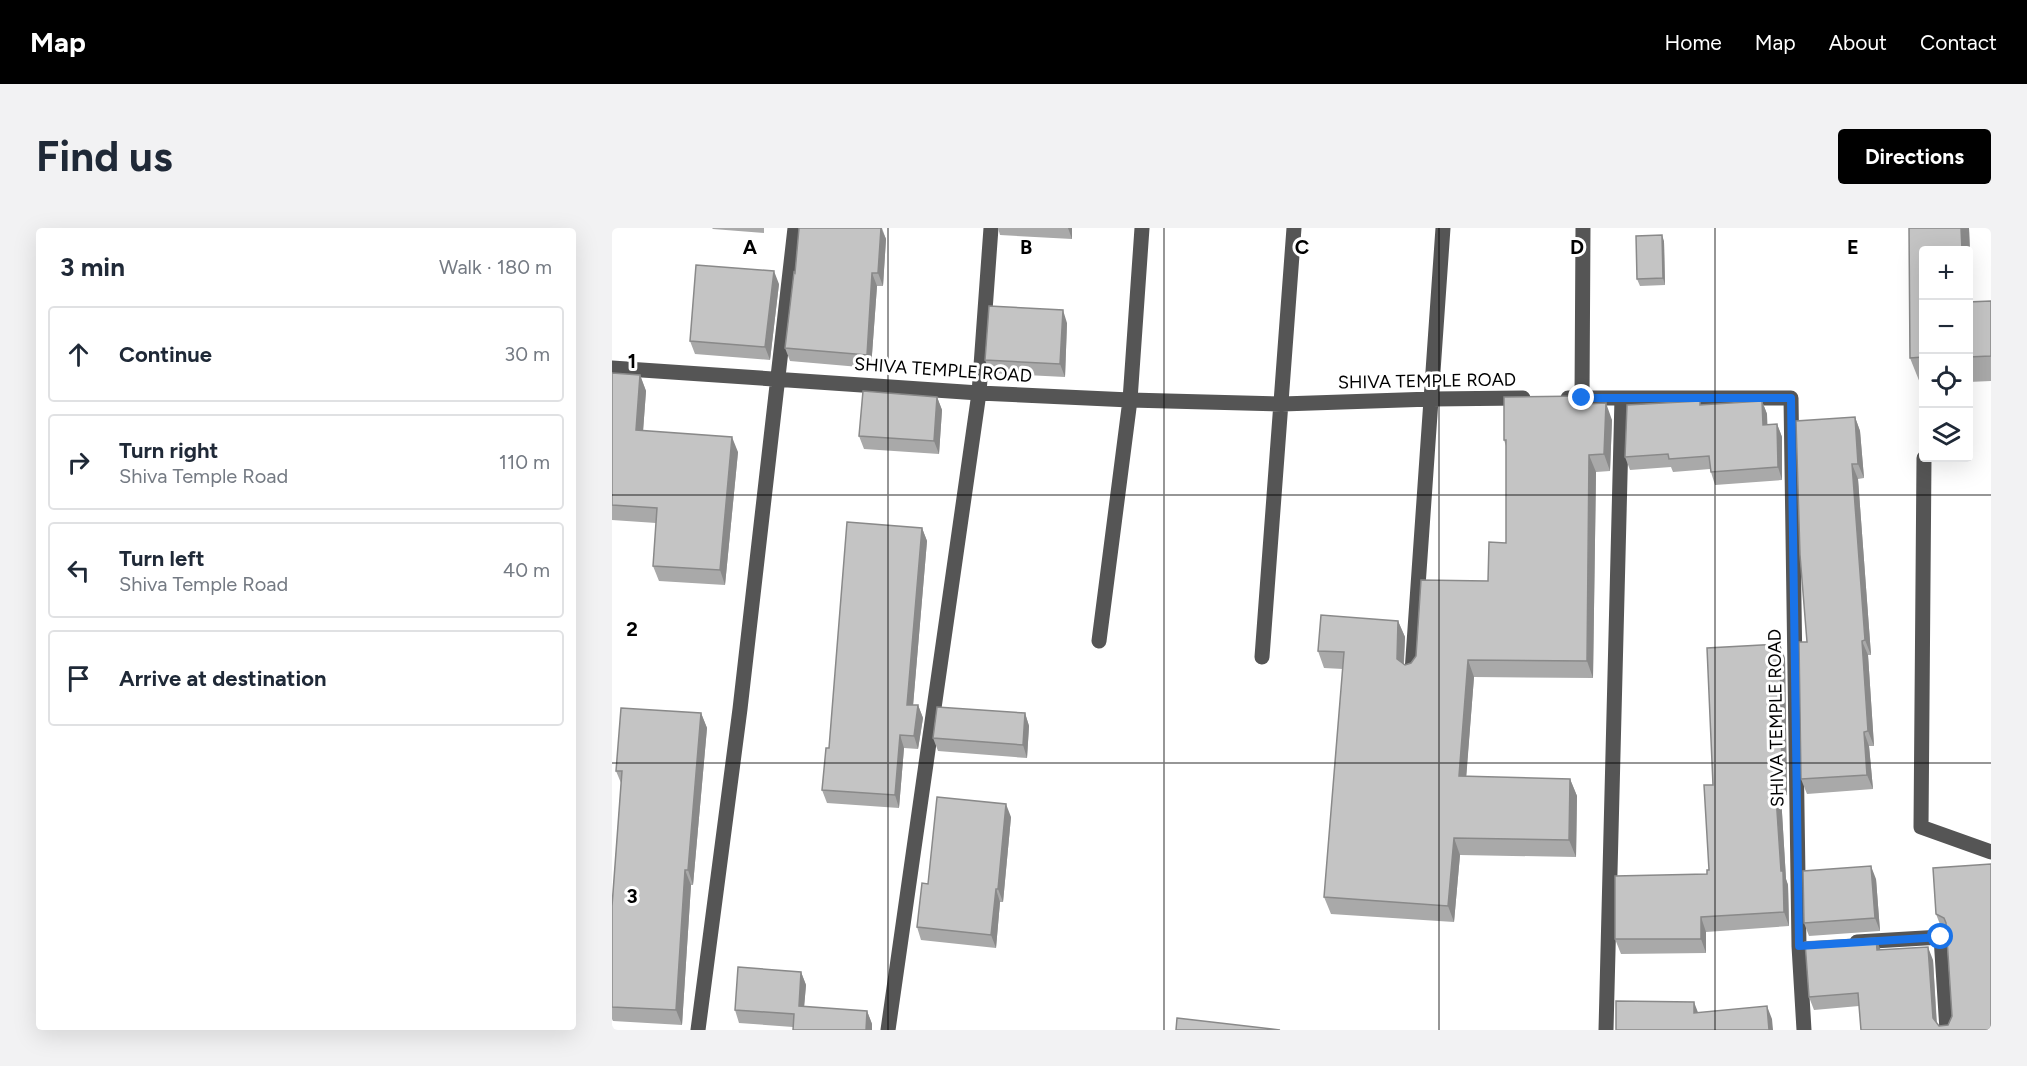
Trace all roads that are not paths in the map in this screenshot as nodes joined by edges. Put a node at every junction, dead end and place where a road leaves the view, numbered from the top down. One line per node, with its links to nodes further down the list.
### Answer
1 (795, 228): 8 (street)
2 (991, 228): 9 (street)
3 (1142, 228): 15 (street)
4 (1294, 228): 16 (street)
5 (1443, 228): 14 (street)
6 (1584, 228): 12 (street)
7 (612, 368): 8 (street, SHIVA TEMPLE ROAD)
8 (777, 379): 9 (street, SHIVA TEMPLE ROAD); 23 (street)
9 (979, 393): 15 (street, SHIVA TEMPLE ROAD); 24 (street)
10 (1536, 398): 14 (street, SHIVA TEMPLE ROAD)
11 (1559, 398): 12 (street, SHIVA TEMPLE ROAD)
12 (1582, 398): 13 (street, SHIVA TEMPLE ROAD)
13 (1622, 398): 25 (street); 26 (street, SHIVA TEMPLE ROAD)
14 (1432, 399): 16 (street, SHIVA TEMPLE ROAD); 20 (street)
15 (1130, 400): 16 (street, SHIVA TEMPLE ROAD); 18 (street)
16 (1282, 404): 19 (street)
17 (1924, 462): 21 (street)
18 (1100, 641)
19 (1262, 657)
20 (1412, 672)
21 (1991, 852)
22 (1846, 943): 27 (street)
23 (698, 1030)
24 (888, 1030)
25 (1606, 1030)
26 (1804, 1030)
27 (1947, 1030)

